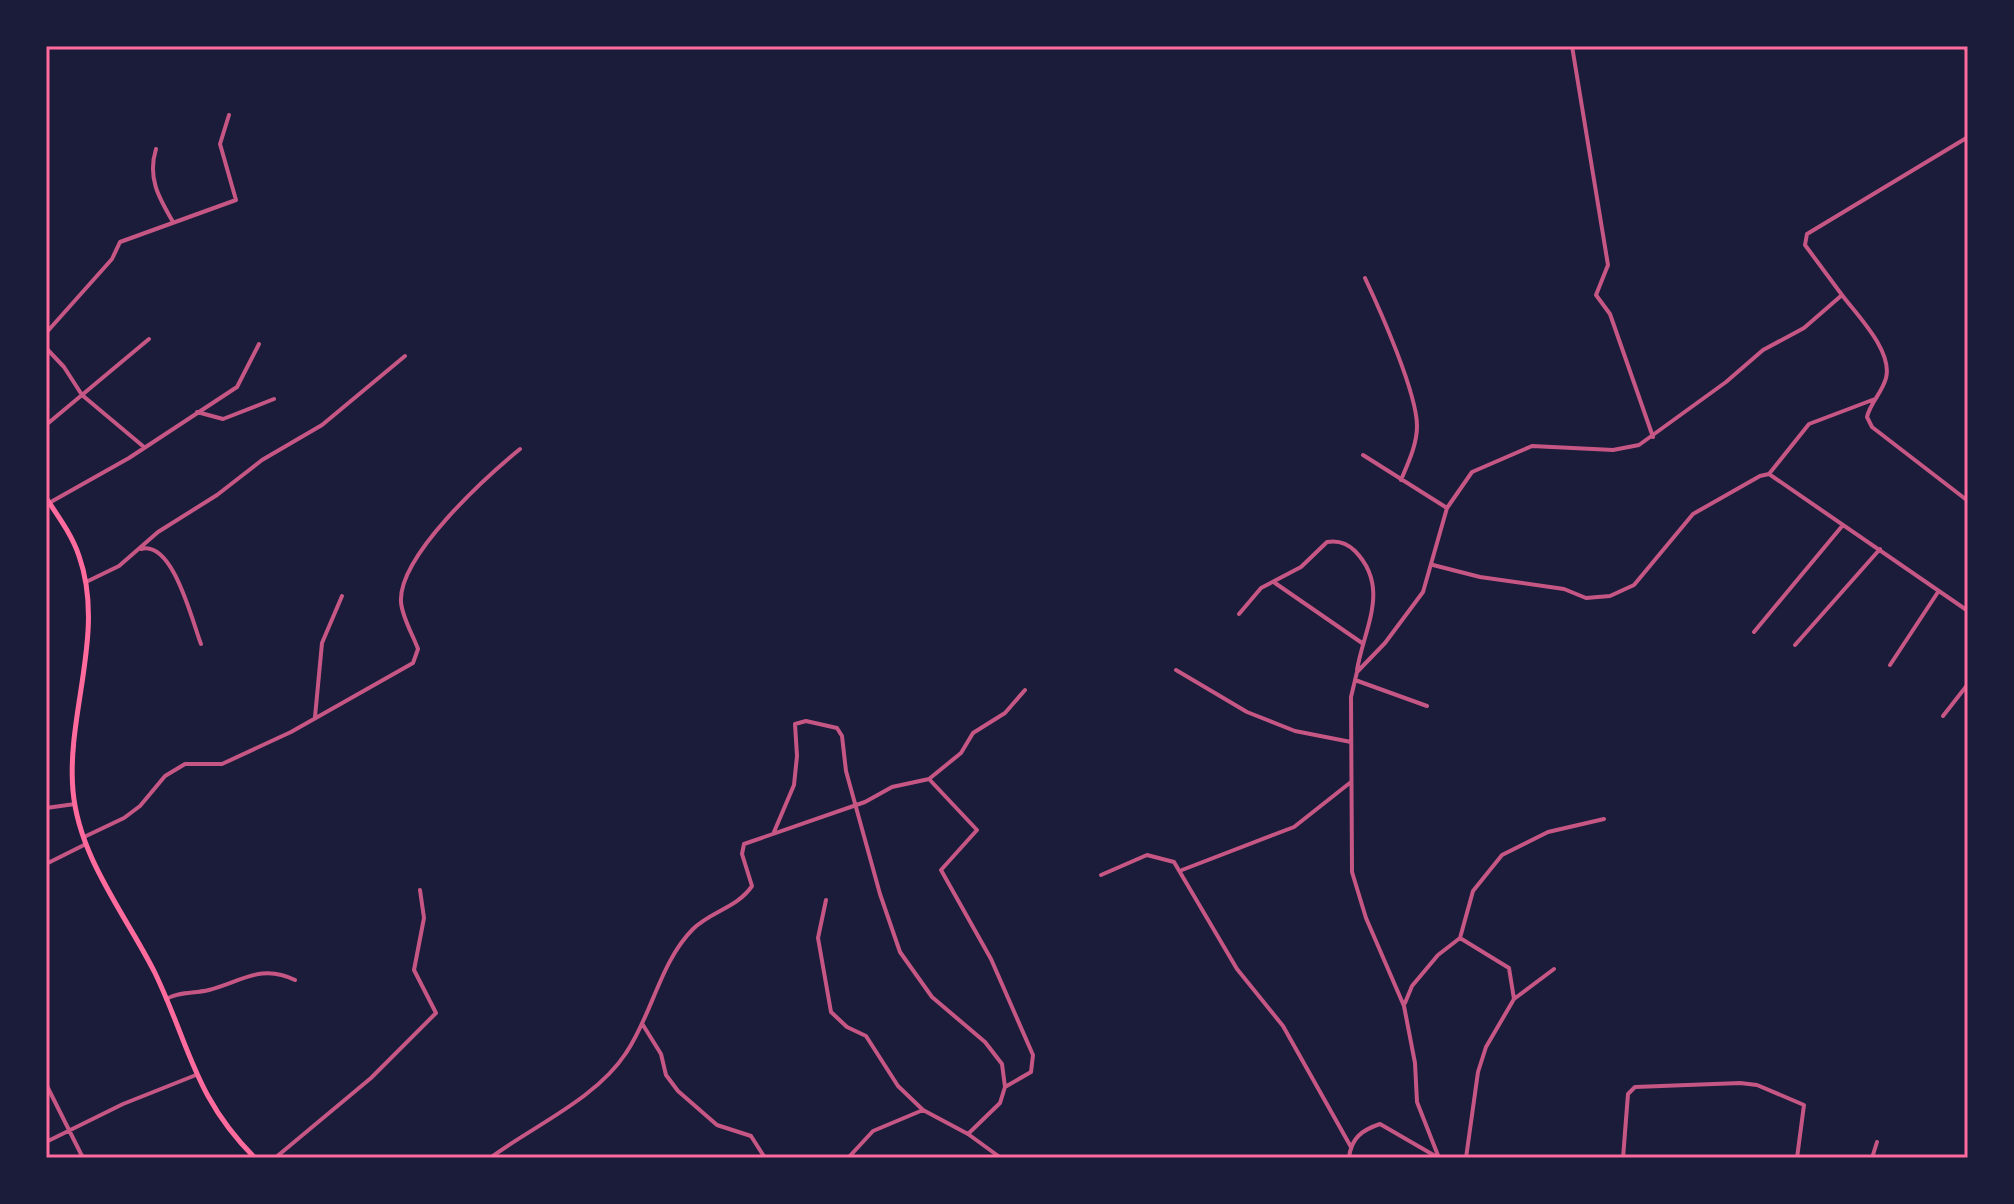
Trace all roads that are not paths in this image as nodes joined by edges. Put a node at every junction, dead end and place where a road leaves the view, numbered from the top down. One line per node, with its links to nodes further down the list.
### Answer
1 (1572, 46): 20 (street)
2 (1964, 46): 3 (street)
3 (1968, 52)
4 (229, 115): 7 (street)
5 (1968, 137): 9 (street)
6 (156, 149): 7 (street)
7 (173, 222): 10 (street)
8 (1365, 278): 25 (street)
9 (1842, 295): 17 (street); 20 (street)
10 (46, 333)
11 (149, 339): 15 (street)
12 (259, 344): 18 (street)
13 (46, 348): 15 (street)
14 (405, 356): 31 (street)
15 (82, 395): 19 (street); 21 (street)
16 (274, 399): 18 (street)
17 (1876, 399): 24 (street); 27 (street)
18 (197, 412): 21 (street)
19 (46, 425)
20 (1653, 437): 28 (street)
21 (144, 447): 26 (street)
22 (520, 449): 51 (street)
23 (1363, 455): 25 (street)
24 (1769, 474): 29 (street); 32 (street)
25 (1401, 480): 28 (street)
26 (48, 501): 33 (main road)
27 (1968, 501)
28 (1447, 508): 32 (street)
29 (1843, 525): 30 (street); 39 (street)
30 (1880, 549): 35 (street); 42 (street)
31 (138, 550): 33 (street); 40 (street)
32 (1433, 565): 45 (street)
33 (86, 582): 55 (main road)
34 (1275, 583): 38 (street); 41 (street); 41 (street)
35 (1938, 592): 37 (street); 43 (street)
36 (342, 596): 51 (street)
37 (1968, 611)
38 (1239, 614)
39 (1754, 632)
40 (201, 644)
41 (1363, 644): 45 (street)
42 (1795, 645)
43 (1890, 665)
44 (1176, 670): 52 (street)
45 (1357, 672): 46 (street)
46 (1355, 680): 49 (street); 52 (street)
47 (1968, 684): 50 (street)
48 (1025, 690): 53 (street)
49 (1427, 706)
50 (1943, 716)
51 (315, 717): 60 (street)
52 (1351, 742): 54 (street)
53 (929, 779): 56 (street); 75 (street)
54 (1351, 782): 62 (street); 71 (street)
55 (75, 804): 57 (street); 60 (main road)
56 (857, 805): 59 (street); 59 (street); 75 (street)
57 (46, 808)
58 (1604, 819): 66 (street)
59 (774, 832): 72 (street)
60 (85, 840): 61 (street); 69 (main road)
61 (46, 864)
62 (1182, 870): 63 (street); 81 (street)
63 (1101, 875)
64 (420, 890): 84 (street)
65 (826, 900): 76 (street)
66 (1460, 938): 70 (street); 71 (street)
67 (1554, 969): 70 (street)
68 (295, 980): 69 (street)
69 (166, 999): 73 (main road)
70 (1514, 999): 90 (street)
71 (1404, 1006): 81 (street)
72 (643, 1025): 85 (street); 86 (street)
73 (196, 1075): 77 (street); 83 (main road)
74 (46, 1084): 77 (street)
75 (1005, 1087): 78 (street)
76 (923, 1110): 78 (street); 87 (street)
77 (71, 1130): 79 (street); 82 (street)
78 (968, 1134): 88 (street)
79 (46, 1142)
80 (1877, 1142): 93 (street)
81 (1351, 1147): 89 (street)
82 (83, 1158)
83 (255, 1158)
84 (275, 1158)
85 (490, 1158)
86 (765, 1158)
87 (848, 1158)
88 (1001, 1158)
89 (1349, 1158)
90 (1466, 1158)
91 (1623, 1158): 92 (street)
92 (1797, 1158)
93 (1872, 1158)

